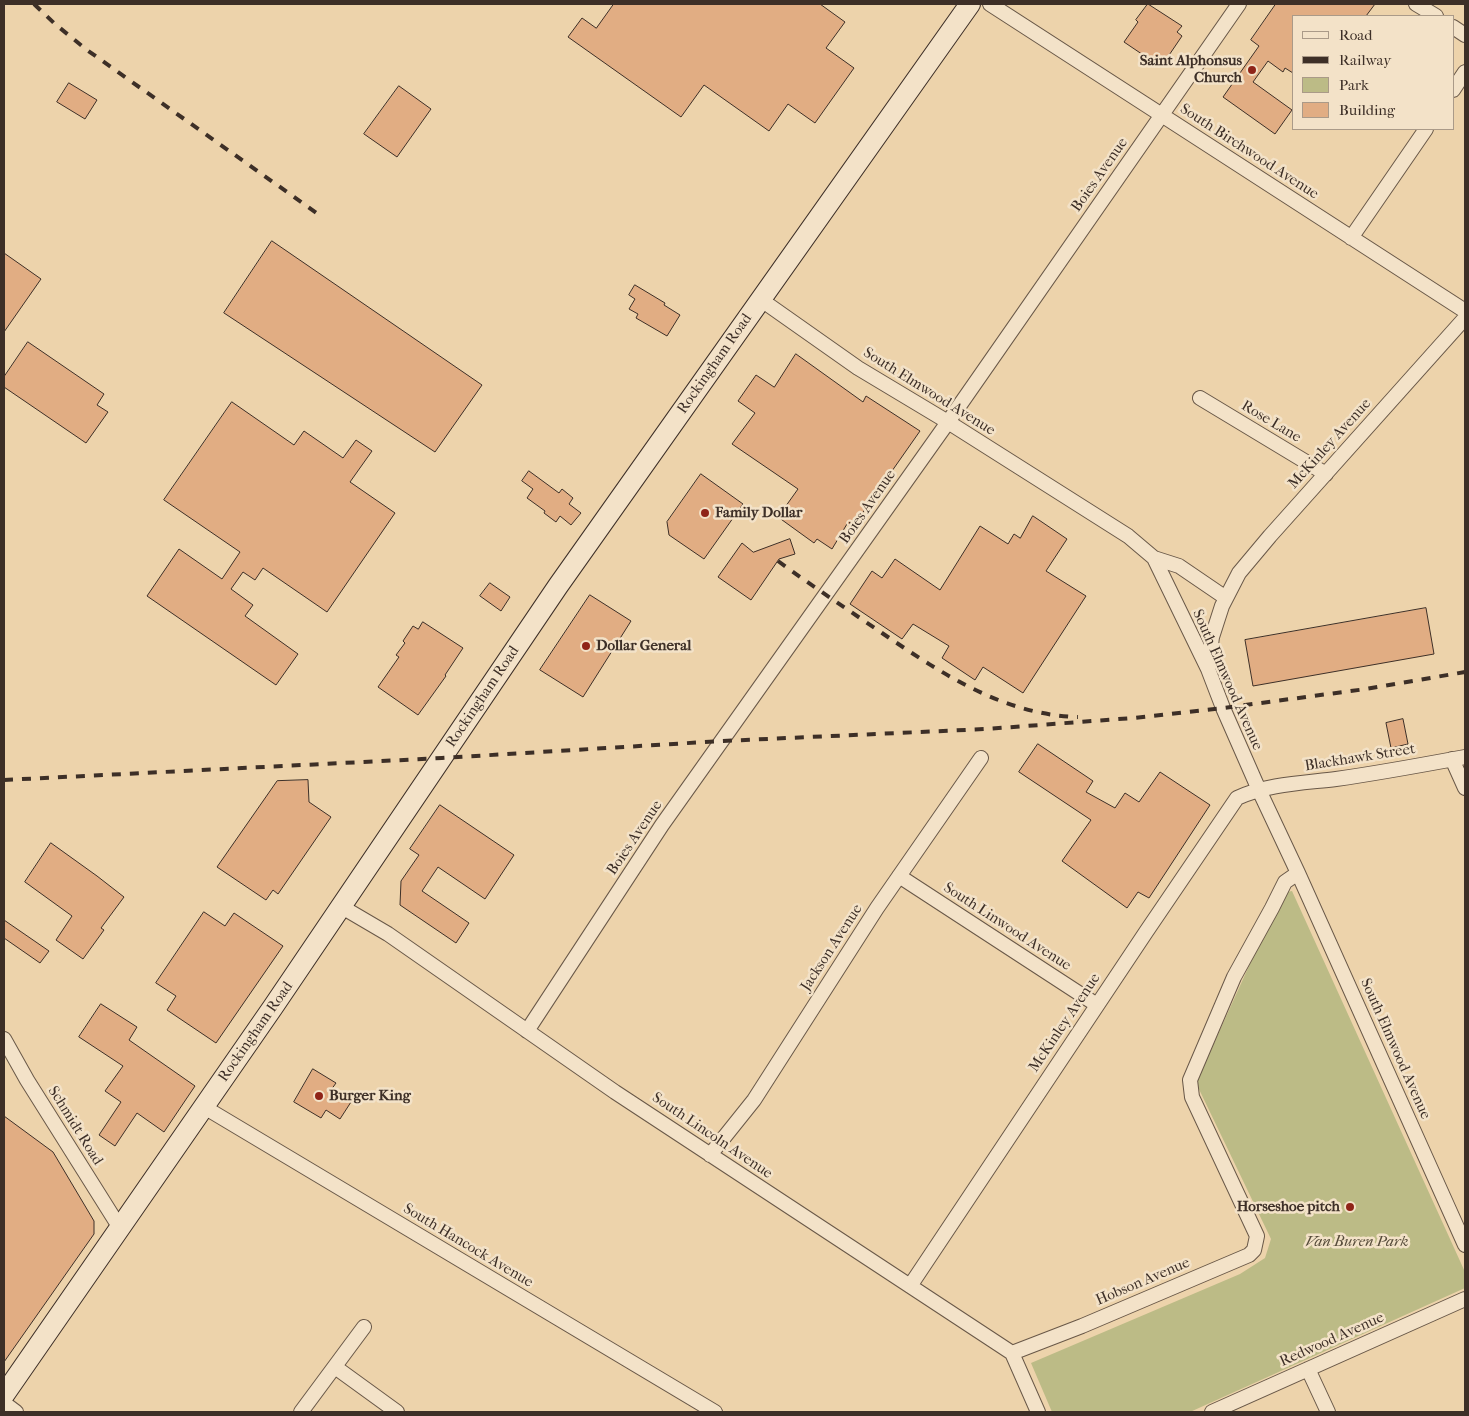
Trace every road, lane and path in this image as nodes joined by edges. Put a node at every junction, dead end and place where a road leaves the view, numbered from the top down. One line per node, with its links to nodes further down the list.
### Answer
1 (970, 4): 13 (street, Rockingham Road)
2 (990, 4): 10 (street, South Birchwood Avenue)
3 (1239, 4): 10 (street, Boies Avenue)
4 (1416, 4): 5 (street)
5 (1434, 15)
6 (1454, 28): 7 (street)
7 (1465, 35)
8 (1465, 72): 9 (street)
9 (1454, 88)
10 (1162, 114): 12 (street, South Birchwood Avenue); 17 (street, Boies Avenue)
11 (1425, 130): 12 (street)
12 (1351, 238): 14 (street, South Birchwood Avenue)
13 (760, 299): 17 (street, South Elmwood Avenue); 28 (street, Rockingham Road)
14 (1465, 311)
15 (1465, 318): 18 (street, McKinley Avenue)
16 (1200, 398): 18 (street, Rose Lane)
17 (948, 422): 19 (street, South Elmwood Avenue); 30 (street, Boies Avenue)
18 (1326, 474): 20 (street, McKinley Avenue)
19 (1154, 558): 20 (street); 21 (street, South Elmwood Avenue)
20 (1226, 598): 21 (street, McKinley Avenue)
21 (1208, 669): 25 (street, South Elmwood Avenue)
22 (981, 758): 27 (street, Jackson Avenue)
23 (1459, 758): 24 (street); 25 (street, Blackhawk Street)
24 (1465, 788)
25 (1259, 790): 26 (street, South Elmwood Avenue); 29 (street, McKinley Avenue)
26 (1298, 873): 35 (street, South Elmwood Avenue); 39 (street, Hobson Avenue)
27 (899, 876): 29 (street, South Linwood Avenue); 33 (street, Jackson Avenue)
28 (342, 907): 30 (street, South Lincoln Avenue); 32 (street, Rockingham Road)
29 (1097, 1005): 36 (street, McKinley Avenue)
30 (527, 1031): 33 (street, South Lincoln Avenue)
31 (4, 1039): 34 (street, Schmidt Road)
32 (204, 1107): 34 (street, Rockingham Road); 47 (street, South Hancock Avenue)
33 (710, 1155): 36 (street, South Lincoln Avenue)
34 (120, 1228): 42 (street, Rockingham Road)
35 (1465, 1245)
36 (910, 1286): 39 (street, South Lincoln Avenue)
37 (1465, 1299): 41 (street, Redwood Avenue)
38 (364, 1327): 40 (street)
39 (1012, 1353): 48 (street)
40 (335, 1367): 45 (street); 46 (street)
41 (1308, 1369): 49 (street, Redwood Avenue); 50 (street)
42 (4, 1395)
43 (4, 1403): 44 (street)
44 (16, 1412)
45 (301, 1412)
46 (397, 1412)
47 (715, 1412)
48 (1038, 1412)
49 (1212, 1412)
50 (1328, 1412)

